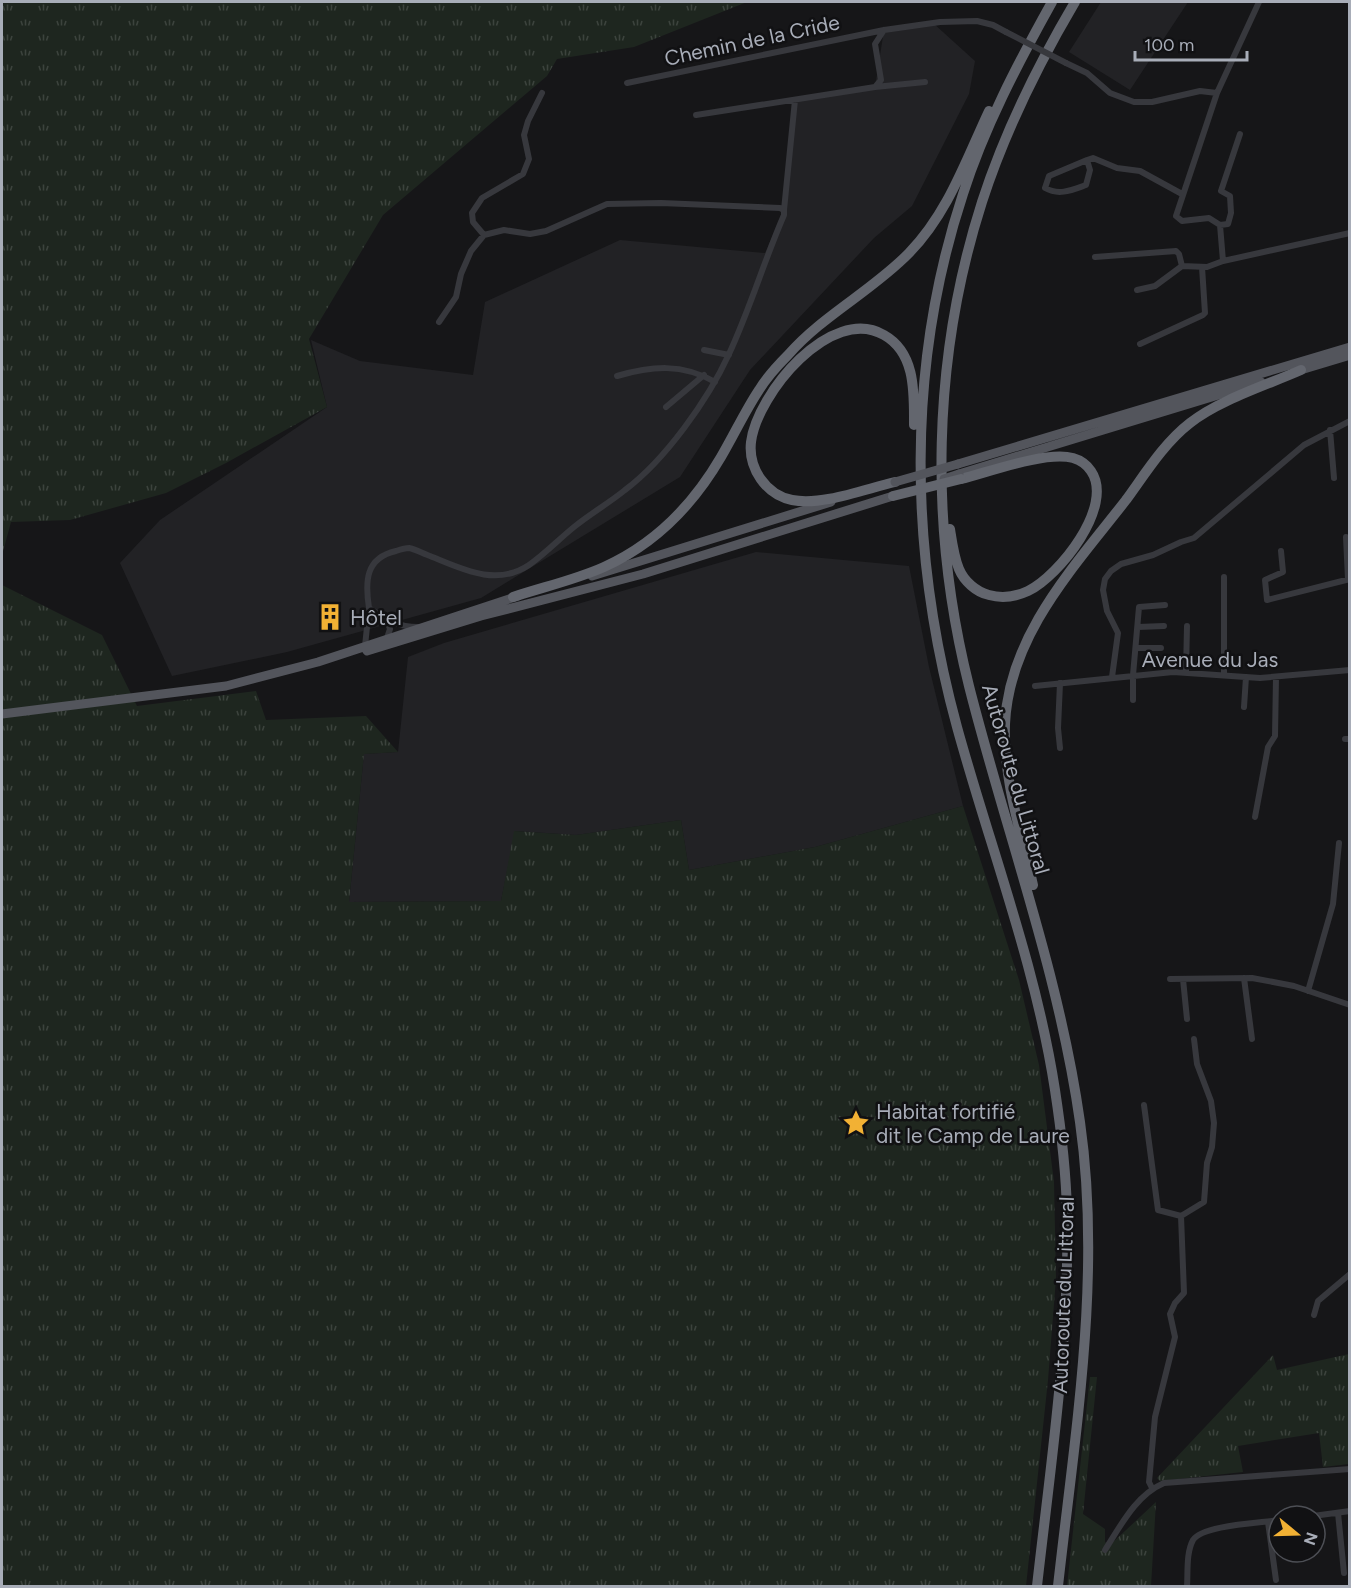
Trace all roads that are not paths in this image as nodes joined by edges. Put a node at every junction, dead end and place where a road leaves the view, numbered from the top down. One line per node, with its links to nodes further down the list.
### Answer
1 (1049, 2): 46 (highway); 70 (highway, Autoroute du Littoral)
2 (1075, 2): 23 (highway, Autoroute du Littoral)
3 (1259, 2): 9 (street)
4 (884, 30): 6 (street, Chemin de la Cride); 7 (street); 9 (street, Chemin de la Cride, bridge)
5 (925, 82): 7 (street)
6 (627, 83)
7 (875, 87): 10 (street)
8 (542, 93): 18 (street)
9 (1217, 93): 14 (street)
10 (795, 100): 11 (street); 15 (street)
11 (696, 115)
12 (1240, 134): 16 (street)
13 (1087, 160): 13 (street); 14 (street)
14 (1182, 194): 16 (street)
15 (784, 210): 18 (street); 29 (street)
16 (1220, 225): 20 (street)
17 (1350, 233): 20 (street)
18 (484, 235): 25 (street)
19 (1095, 257): 21 (street)
20 (1223, 261): 22 (street)
21 (1182, 266): 22 (street); 24 (street)
22 (1202, 267): 26 (street)
23 (960, 287): 38 (highway); 78 (highway, Autoroute du Littoral)
24 (1137, 290)
25 (439, 322)
26 (1140, 344)
27 (1350, 347): 38 (main road)
28 (704, 350): 29 (street)
29 (729, 355): 34 (street)
30 (1350, 355): 31 (main road)
31 (1301, 370): 38 (main road); 78 (highway)
32 (704, 375): 33 (street); 34 (street); 35 (street)
33 (617, 376)
34 (715, 382): 48 (street)
35 (666, 407)
36 (1350, 421): 37 (street)
37 (1330, 430): 39 (street); 62 (street)
38 (959, 472): 40 (main road, bridge); 41 (highway, bridge)
39 (1334, 478)
40 (895, 482): 46 (main road); 70 (highway)
41 (889, 497): 54 (main road)
42 (1346, 537): 45 (street)
43 (1281, 551): 45 (street)
44 (1224, 577): 61 (street)
45 (1349, 579)
46 (513, 597): 52 (main road)
47 (1165, 605): 53 (street)
48 (369, 608): 49 (street); 55 (street)
49 (387, 620): 52 (street); 54 (street)
50 (1164, 626): 53 (street)
51 (1186, 626): 59 (street)
52 (421, 627): 54 (main road)
53 (1137, 627): 56 (street)
54 (385, 642): 55 (main road)
55 (368, 648): 69 (main road)
56 (1136, 648): 57 (street); 60 (street)
57 (1161, 648)
58 (1350, 670): 64 (street, Avenue du Jas)
59 (1186, 672): 60 (street, Avenue du Jas); 61 (street, Avenue du Jas)
60 (1133, 675): 62 (street, Avenue du Jas); 67 (street)
61 (1224, 675): 63 (street, Avenue du Jas)
62 (1112, 677): 65 (street, Avenue du Jas)
63 (1245, 677): 64 (street, Avenue du Jas); 68 (street)
64 (1276, 677): 72 (street)
65 (1060, 683): 66 (street, Avenue du Jas); 71 (street)
66 (1035, 686)
67 (1133, 700)
68 (1244, 708)
69 (2, 714)
70 (956, 724): 97 (highway, Autoroute du Littoral)
71 (1060, 748)
72 (1255, 817)
73 (1339, 843): 77 (street)
74 (1244, 978): 76 (street); 77 (street); 82 (street)
75 (1170, 979): 76 (street)
76 (1183, 979): 80 (street)
77 (1308, 991): 79 (street)
78 (1058, 1000): 98 (highway, Autoroute du Littoral)
79 (1350, 1005)
80 (1187, 1018)
81 (1194, 1039): 84 (street)
82 (1252, 1040)
83 (1144, 1106): 84 (street)
84 (1181, 1216): 88 (street)
85 (1350, 1275): 86 (street)
86 (1314, 1316)
87 (1350, 1469): 88 (street)
88 (1152, 1488): 93 (street)
89 (1350, 1511): 90 (street)
90 (1338, 1513): 91 (street); 95 (street)
91 (1327, 1514)
92 (1267, 1522): 99 (street)
93 (1105, 1550)
94 (1274, 1564): 96 (street)
95 (1344, 1573)
96 (1276, 1580)
97 (1037, 1587)
98 (1058, 1587)
99 (1187, 1587)

